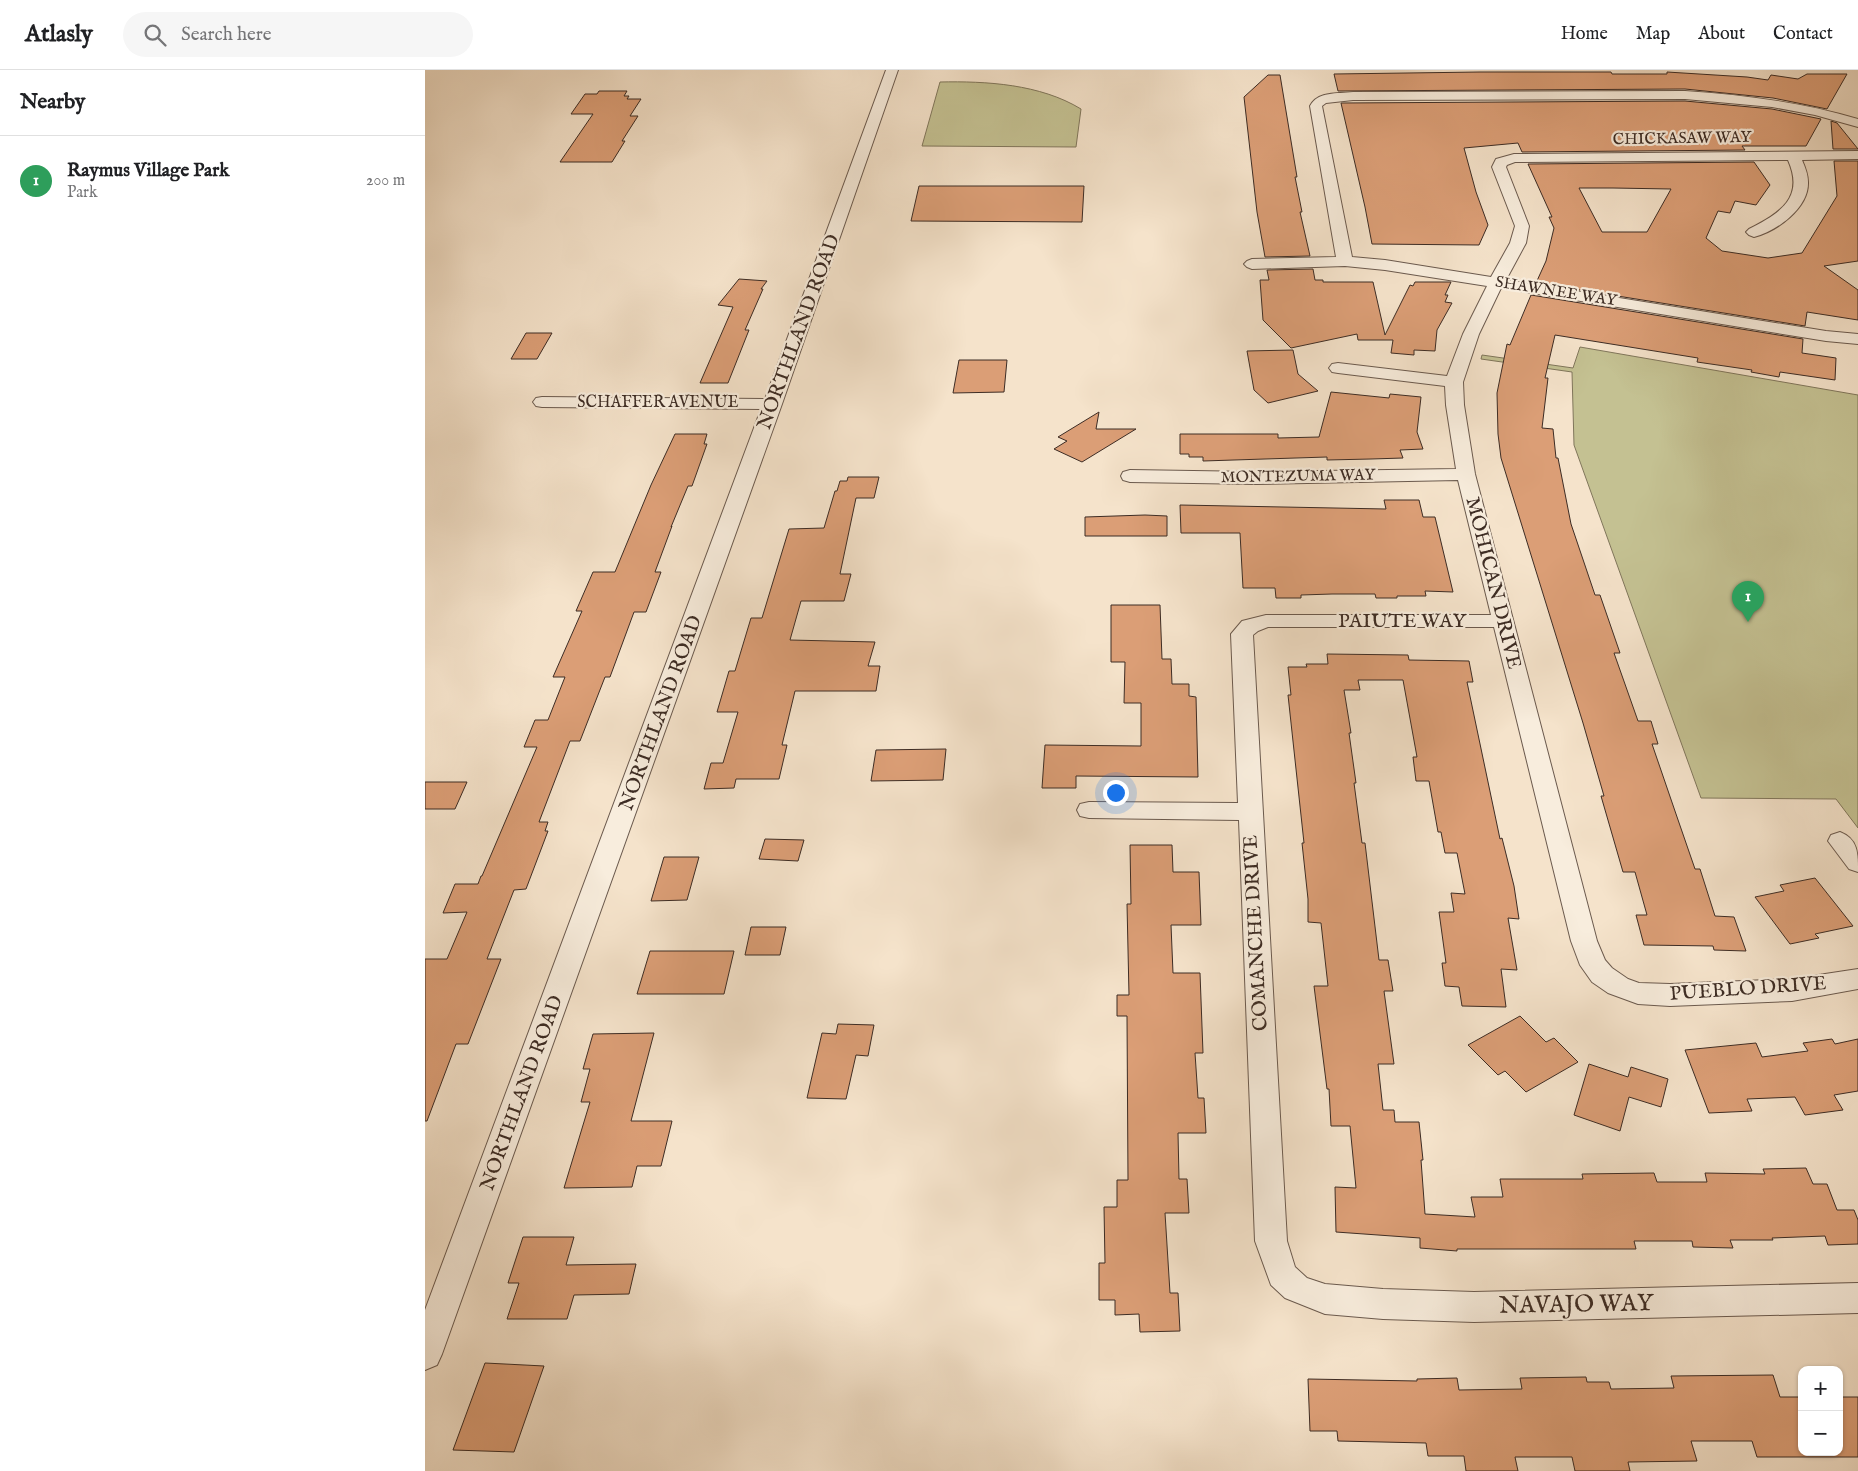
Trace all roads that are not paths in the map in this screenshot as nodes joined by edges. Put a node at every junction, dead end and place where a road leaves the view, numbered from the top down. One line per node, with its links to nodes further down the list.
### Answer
1 (892, 70): 16 (street, NORTHLAND ROAD)
2 (1858, 110): 3 (street)
3 (1843, 118): 4 (street); 9 (street)
4 (1858, 123)
5 (1858, 155): 6 (street, CHICKASAW WAY)
6 (1793, 156): 7 (street, CHICKASAW WAY); 8 (street)
7 (1506, 160): 11 (street, MOHICAN DRIVE)
8 (1754, 232)
9 (1345, 261): 10 (street, SHAWNEE WAY); 11 (street, SHAWNEE WAY)
10 (1252, 264)
11 (1496, 283): 12 (street, SHAWNEE WAY); 14 (street, MOHICAN DRIVE)
12 (1858, 340)
13 (1339, 368): 14 (street)
14 (1454, 382): 17 (street, MOHICAN DRIVE)
15 (542, 402): 16 (street, SCHAFFER AVENUE)
16 (773, 404): 29 (street, NORTHLAND ROAD)
17 (1466, 474): 18 (street, MONTEZUMA WAY); 20 (street, MOHICAN DRIVE)
18 (1130, 476)
19 (1302, 621): 20 (street, PAIUTE WAY); 22 (street, COMANCHE DRIVE)
20 (1503, 621): 26 (street, MOHICAN DRIVE)
21 (1089, 810): 22 (street)
22 (1251, 812): 27 (street, COMANCHE DRIVE)
23 (1840, 841): 24 (street)
24 (1858, 863)
25 (1858, 980): 26 (street, PUEBLO DRIVE)
26 (1638, 993)
27 (1296, 1288): 28 (street, NAVAJO WAY)
28 (1858, 1298)
29 (425, 1354)

